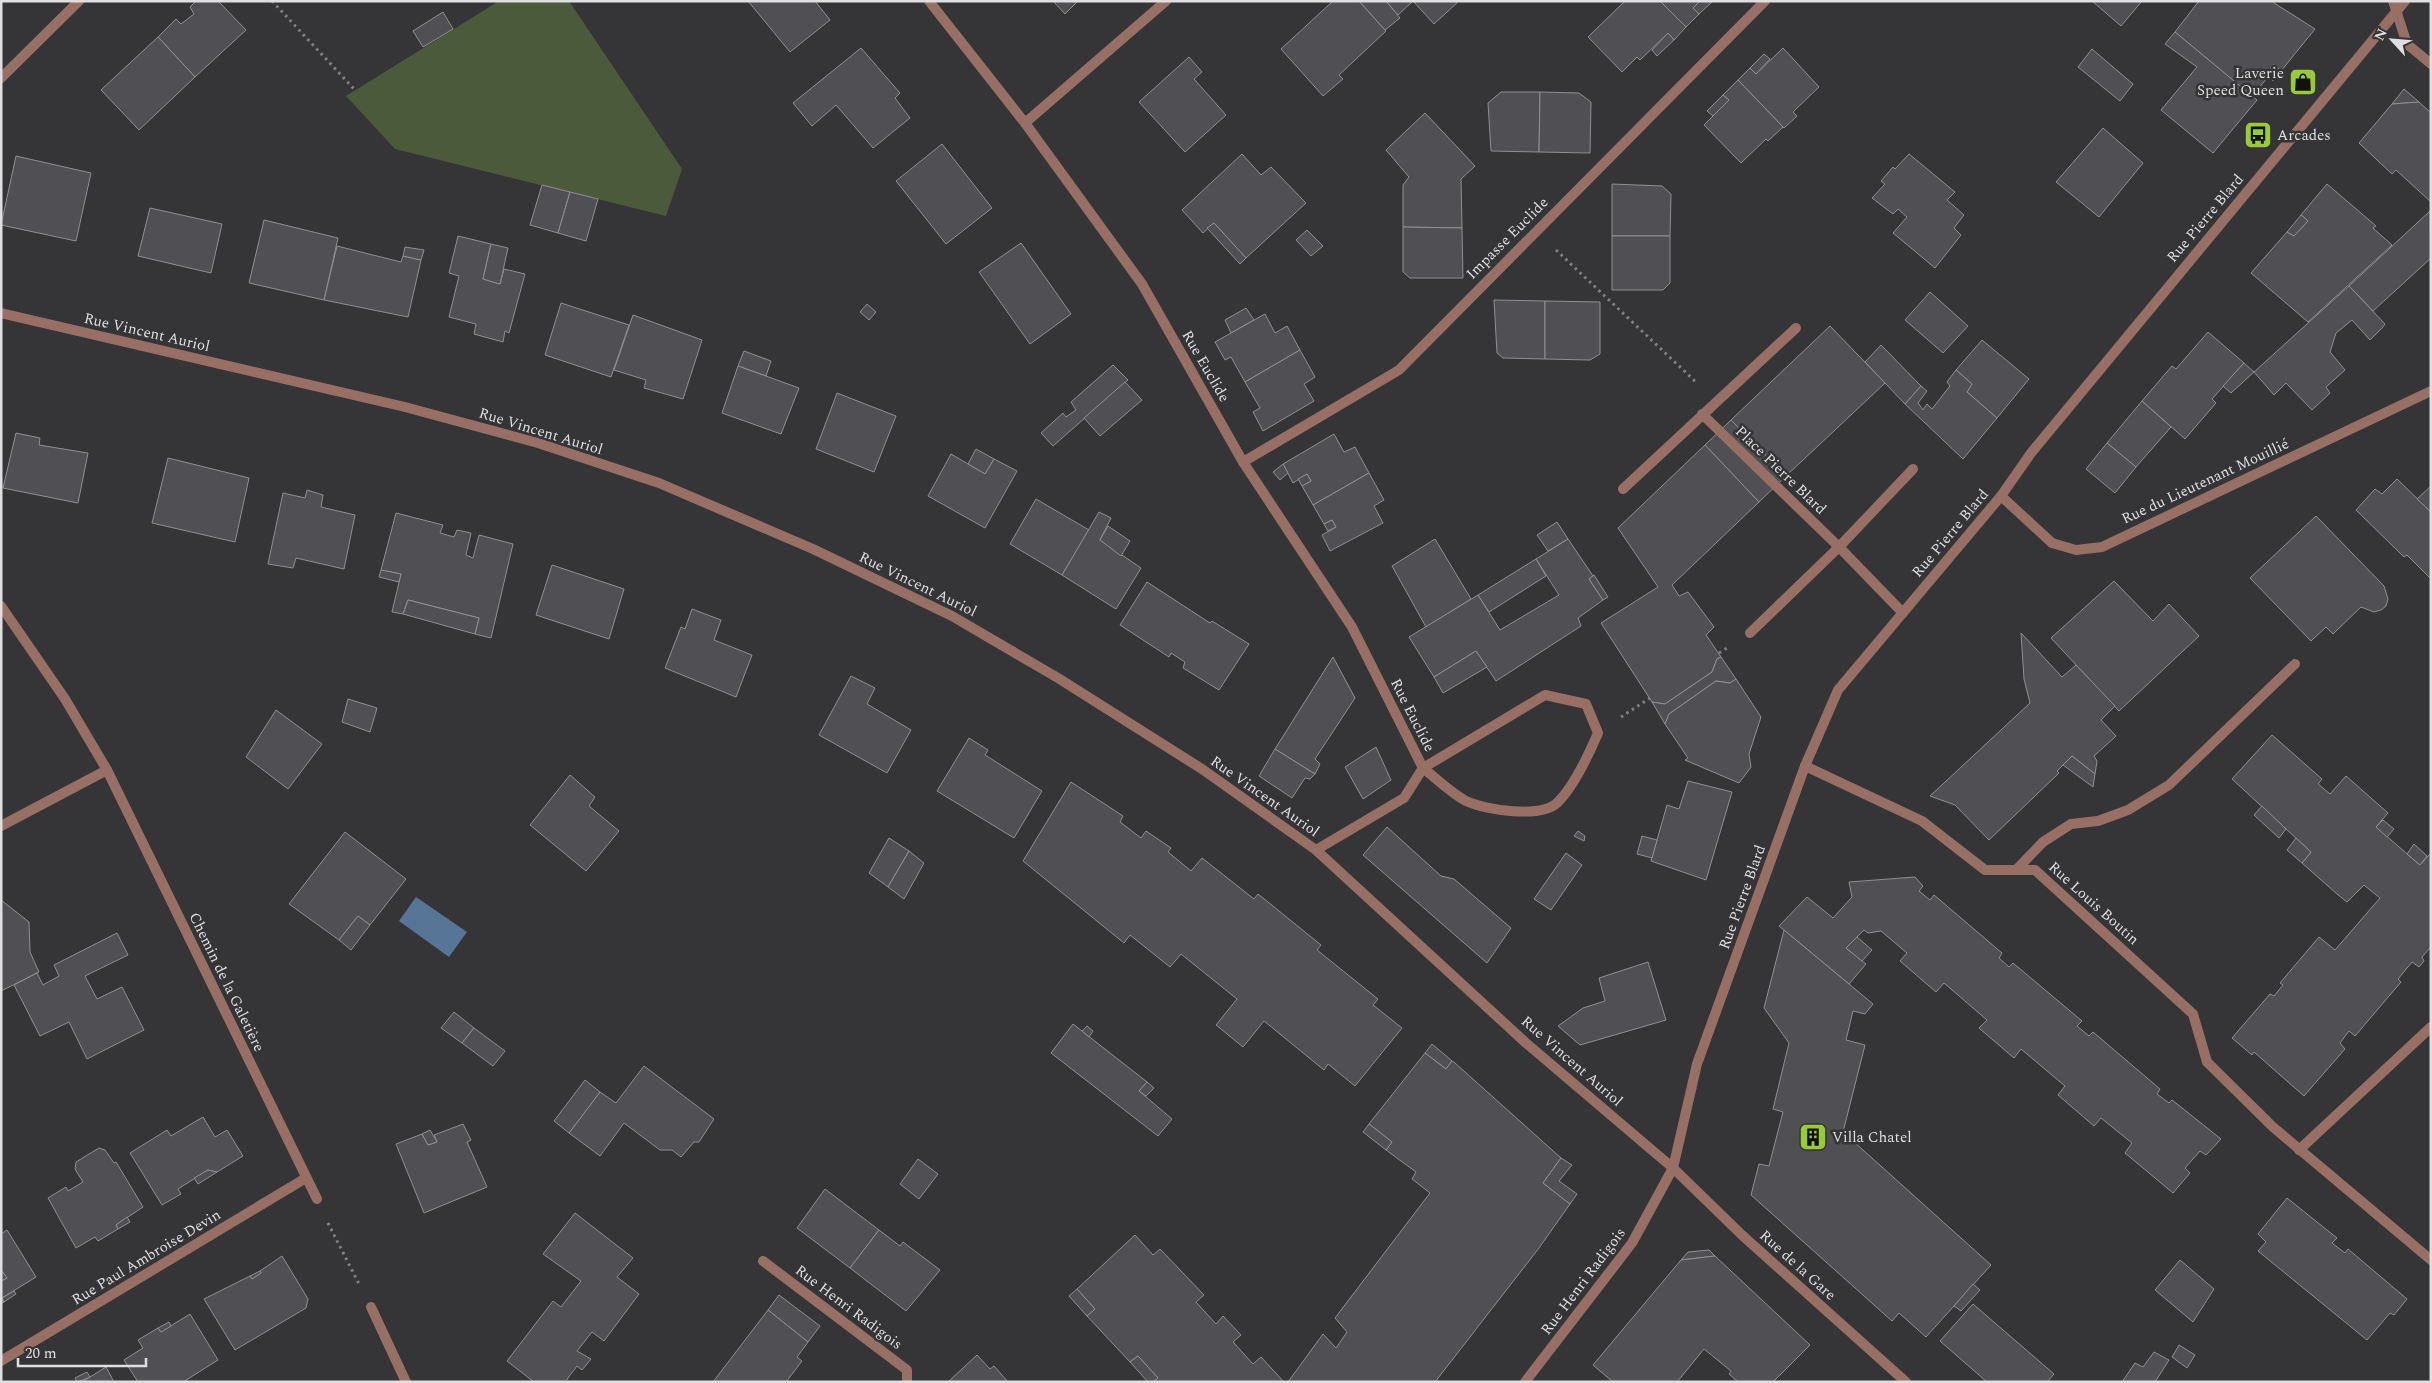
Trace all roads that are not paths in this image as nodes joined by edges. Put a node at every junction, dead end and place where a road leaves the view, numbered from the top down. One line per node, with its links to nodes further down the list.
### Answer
1 (79, 1): 8 (street)
2 (929, 1): 9 (street, Rue Euclide)
3 (1166, 1): 9 (street)
4 (1765, 1): 14 (street, Impasse Euclide)
5 (2404, 1): 6 (street, Rue Pierre Blard)
6 (2395, 6): 7 (street); 17 (street, Rue Pierre Blard)
7 (2431, 64)
8 (1, 78)
9 (1025, 123): 14 (street, Rue Euclide)
10 (1, 313): 27 (street, Rue Vincent Auriol)
11 (1796, 328): 13 (street)
12 (2431, 391): 17 (street, Rue du Lieutenant Mouillié)
13 (1702, 414): 16 (street); 18 (street, Place Pierre Blard)
14 (1244, 462): 24 (street, Rue Euclide)
15 (1913, 469): 18 (street)
16 (1623, 489)
17 (2001, 496): 20 (street, Rue Pierre Blard)
18 (1839, 547): 20 (street, Place Pierre Blard); 21 (street)
19 (1, 606): 25 (street, Chemin de la Galetière)
20 (1903, 613): 23 (street, Rue Pierre Blard)
21 (1750, 633)
22 (2295, 664): 28 (street)
23 (1805, 766): 28 (street, Rue Louis Boutin); 31 (street, Rue Pierre Blard)
24 (1423, 768): 24 (street, Rue Euclide); 27 (street, Rue Euclide)
25 (107, 770): 26 (street); 32 (street, Chemin de la Galetière)
26 (1, 826)
27 (1316, 850): 31 (street, Rue Vincent Auriol)
28 (2016, 870): 30 (street, Rue Louis Boutin)
29 (2431, 1027): 30 (street)
30 (2299, 1150): 35 (street, Rue Louis Boutin)
31 (1673, 1168): 40 (street, Rue Henri Radigois); 41 (street, Rue de la Gare)
32 (306, 1178): 33 (street, Chemin de la Galetière); 37 (street, Rue Paul Ambroise Devin)
33 (316, 1199)
34 (764, 1260): 39 (street, Rue Henri Radigois)
35 (2431, 1260)
36 (371, 1307): 38 (street)
37 (1, 1361)
38 (406, 1382)
39 (907, 1382)
40 (1525, 1382)
41 (1906, 1382)

